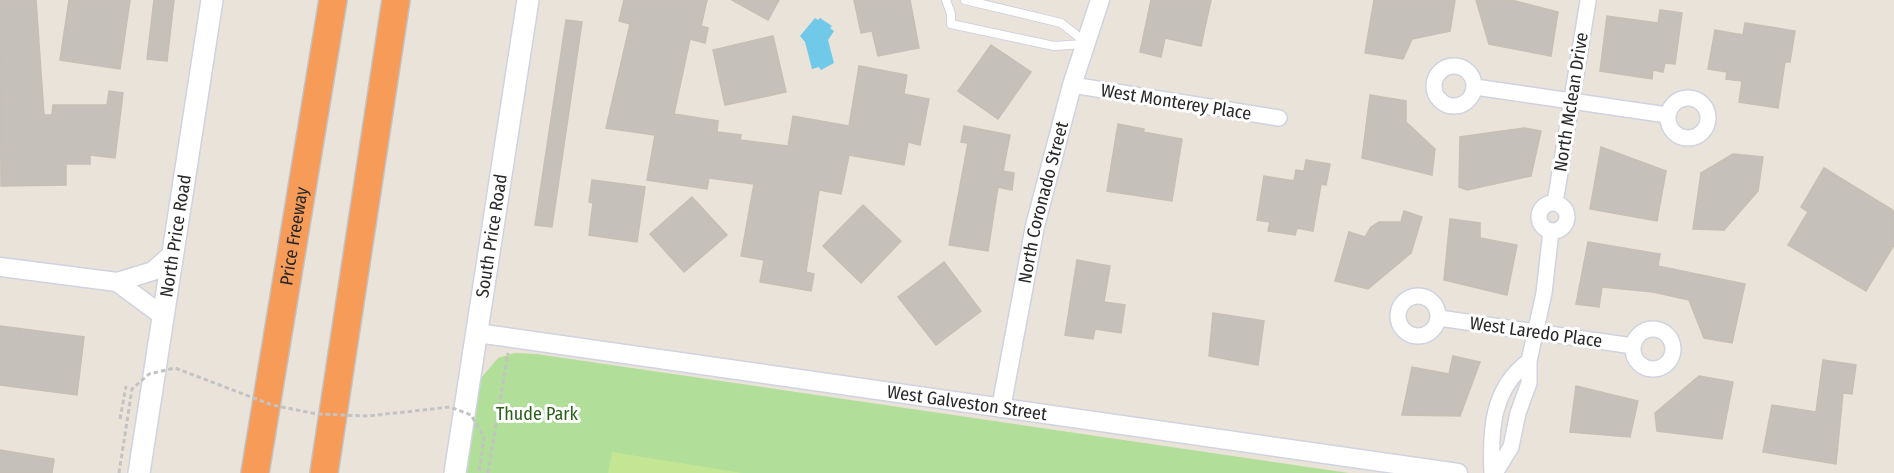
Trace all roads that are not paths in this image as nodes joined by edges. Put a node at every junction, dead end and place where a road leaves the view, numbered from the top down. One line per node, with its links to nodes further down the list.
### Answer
1 (212, 0): 16 (main road, North Price Road)
2 (333, 0): 29 (highway, Price Freeway)
3 (528, 0): 21 (main road, South Price Road)
4 (946, 0): 10 (lane)
5 (966, 0): 10 (lane)
6 (1100, 0): 10 (street, North Coronado Street)
7 (1587, 0): 8 (street, North Mclean Drive); 13 (street, North Mclean Drive)
8 (1593, 0)
9 (396, 6): 30 (highway)
10 (1088, 44): 11 (street, North Coronado Street)
11 (1072, 85): 15 (street, West Monterey Place); 26 (street, North Coronado Street)
12 (1475, 87): 13 (street)
13 (1571, 101): 14 (street); 22 (street, North Mclean Drive)
14 (1667, 115)
15 (1279, 118)
16 (172, 254): 18 (street); 19 (main road, North Price Road)
17 (0, 267): 18 (street)
18 (117, 282): 19 (street)
19 (163, 316): 28 (main road, North Price Road)
20 (1439, 318): 22 (street, West Laredo Place)
21 (477, 333): 26 (street, West Galveston Street); 31 (main road, South Price Road)
22 (1535, 333): 23 (street, West Laredo Place); 24 (street, North Mclean Drive)
23 (1633, 346)
24 (1529, 361): 25 (street, North Mclean Drive); 27 (street, North Mclean Drive)
25 (1496, 406): 27 (street); 33 (street, North Mclean Drive)
26 (1001, 408): 32 (street, West Galveston Street)
27 (1518, 412): 33 (street, North Mclean Drive)
28 (139, 473)
29 (255, 473)
30 (324, 473)
31 (455, 473)
32 (1458, 473)
33 (1494, 473)

